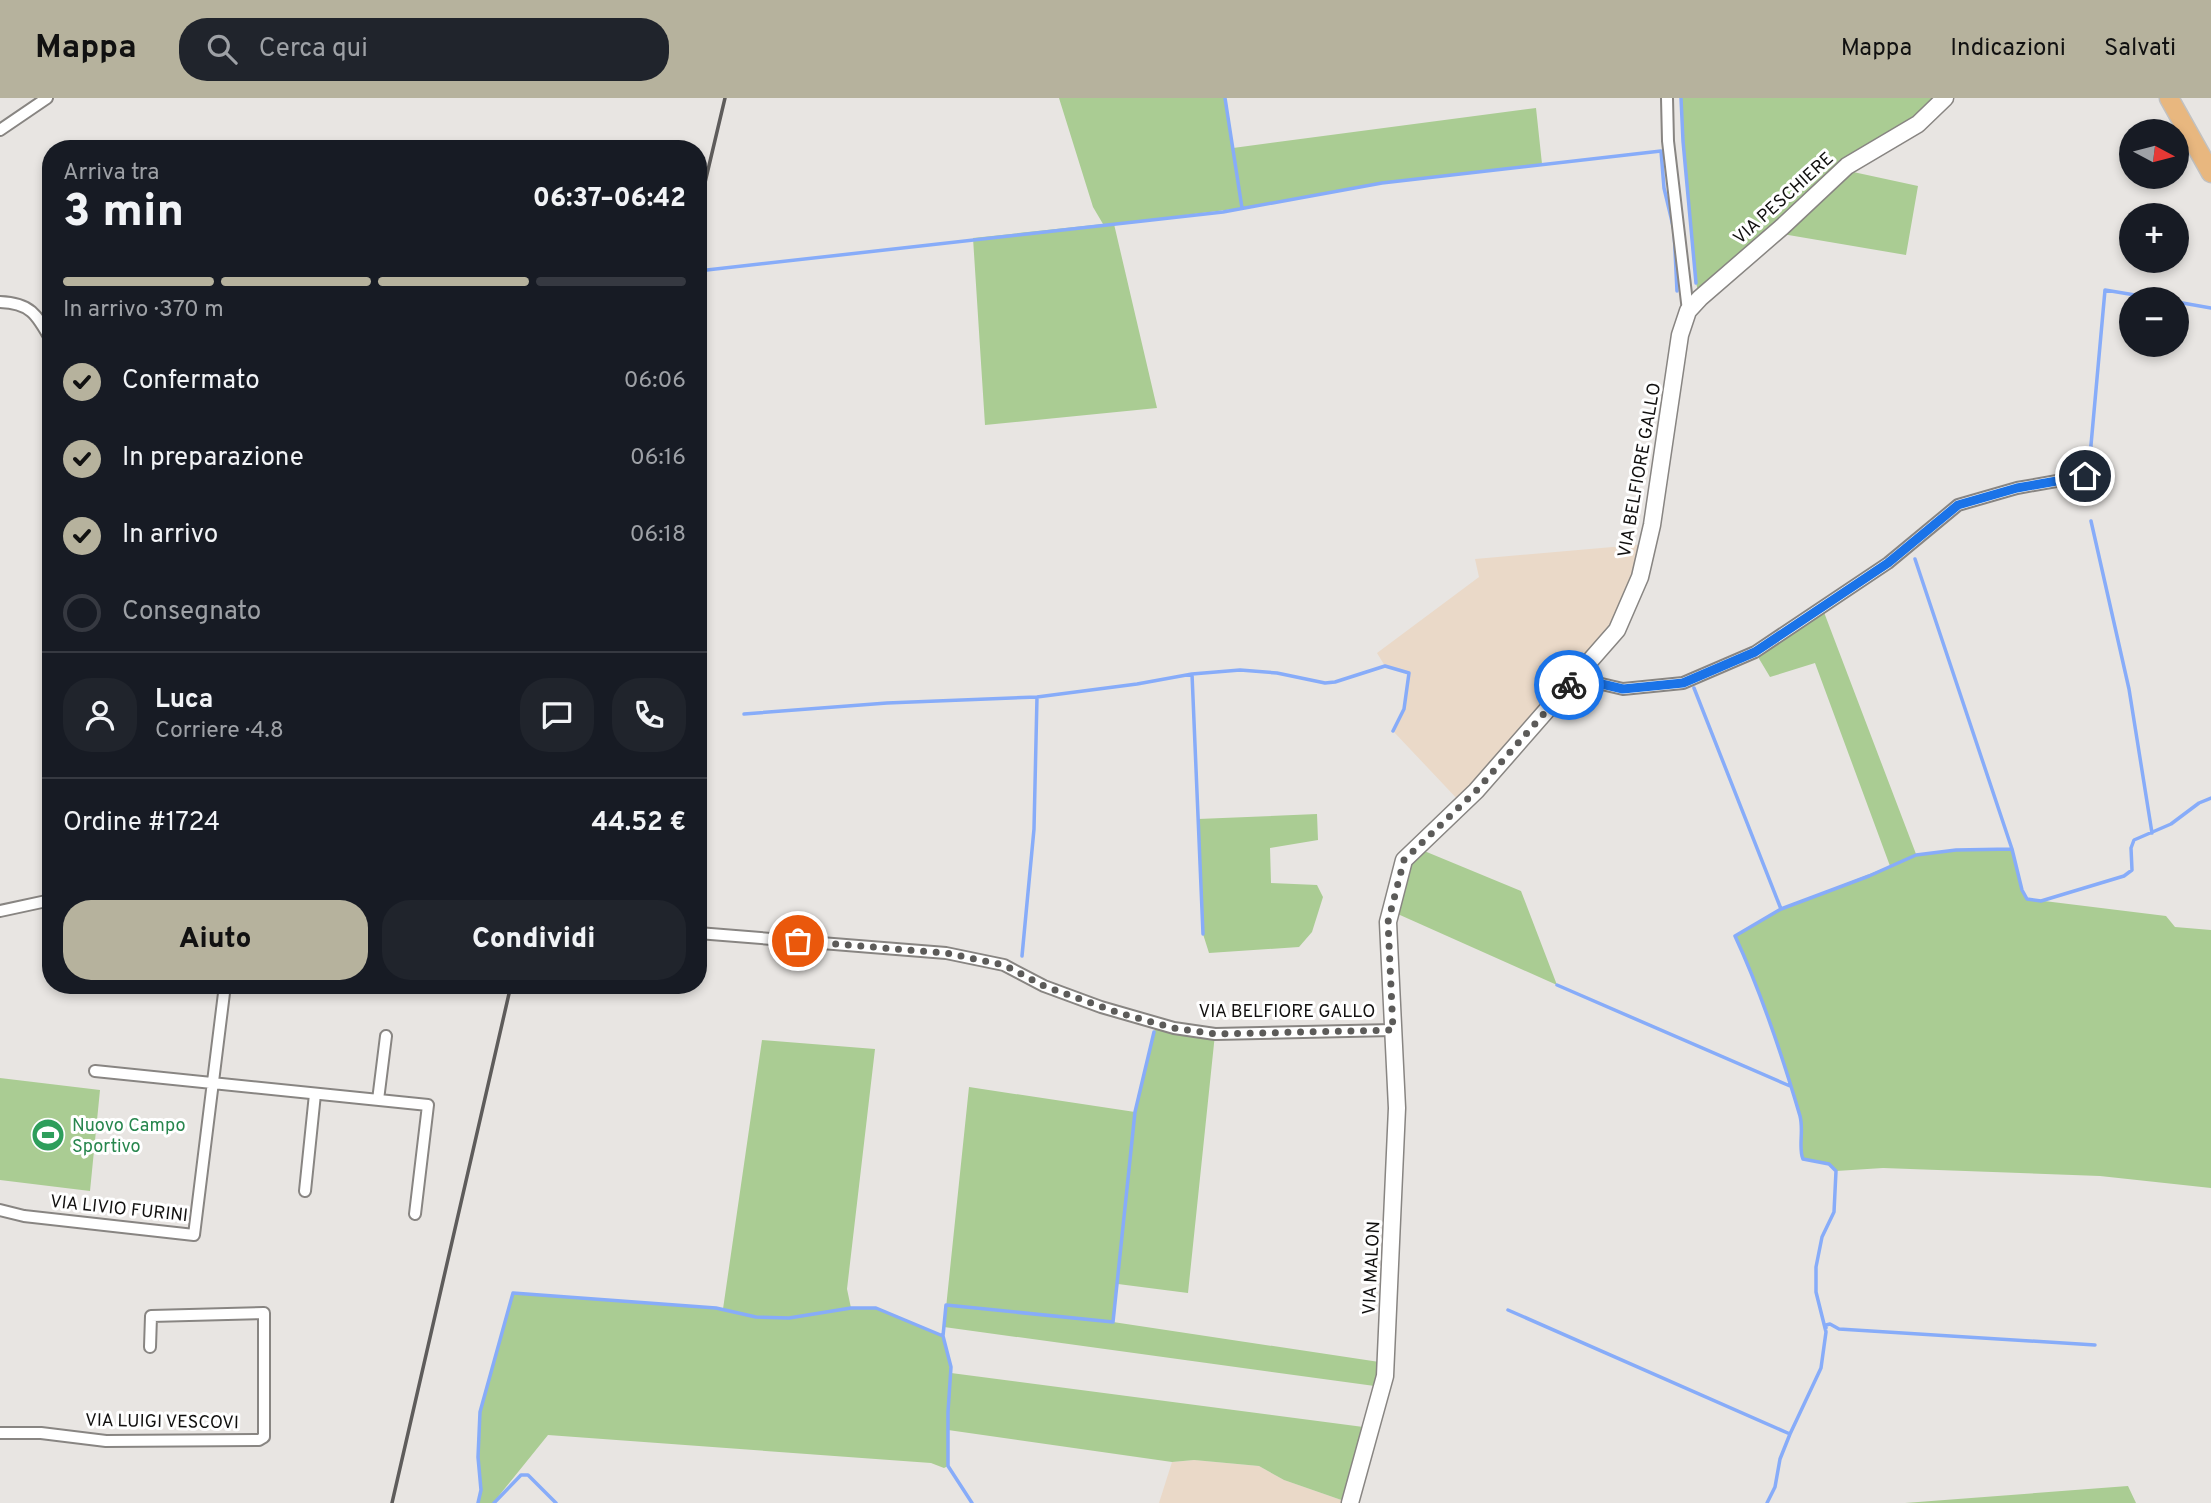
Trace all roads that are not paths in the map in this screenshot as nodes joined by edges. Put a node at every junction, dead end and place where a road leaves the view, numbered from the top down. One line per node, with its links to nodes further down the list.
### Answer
1 (47, 98): 5 (street)
2 (1667, 98): 8 (street)
3 (1945, 98): 8 (street, VIA PESCHIERE)
4 (2169, 98): 6 (main road)
5 (0, 130)
6 (2211, 173)
7 (0, 302): 9 (street)
8 (1688, 311): 11 (street, VIA BELFIORE GALLO)
9 (42, 323)
10 (2085, 476): 11 (street)
11 (1576, 678): 16 (street, VIA BELFIORE GALLO)
12 (42, 902): 13 (street)
13 (0, 911)
14 (707, 934): 16 (street, VIA BELFIORE GALLO)
15 (224, 994): 19 (street, VIA LIVIO FURINI)
16 (1393, 1030): 27 (street, VIA MALON)
17 (386, 1036): 21 (street)
18 (95, 1071): 19 (street)
19 (213, 1084): 20 (street); 23 (street, VIA LIVIO FURINI)
20 (315, 1094): 21 (street); 22 (street)
21 (378, 1100): 24 (street)
22 (304, 1191)
23 (0, 1210)
24 (415, 1214)
25 (150, 1347): 26 (street, VIA LUIGI VESCOVI)
26 (0, 1433)
27 (1350, 1503)

